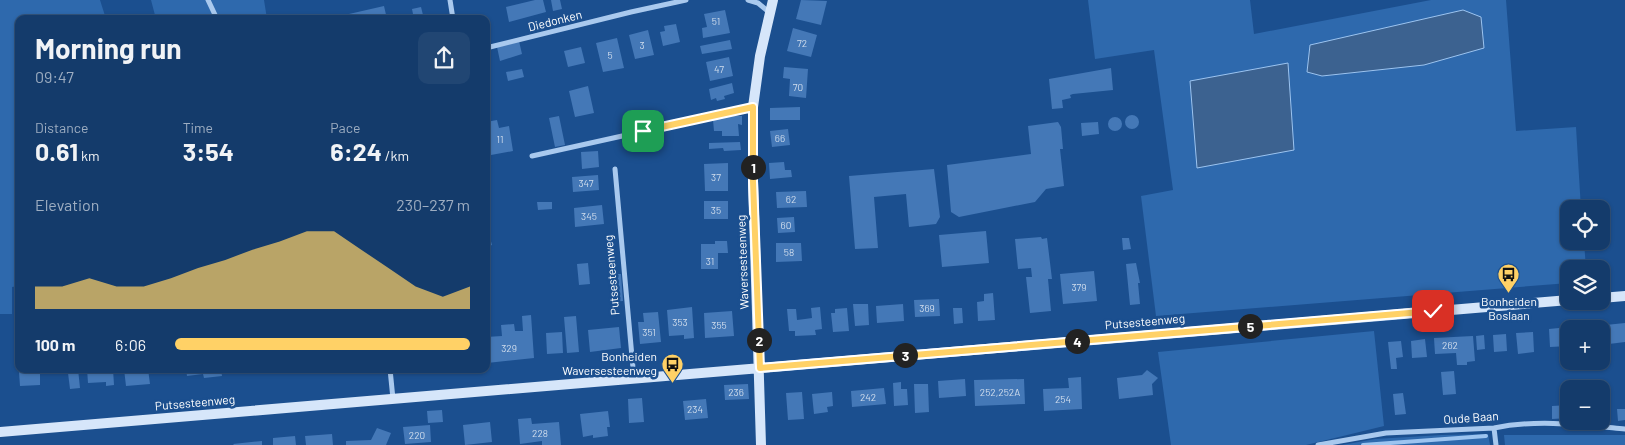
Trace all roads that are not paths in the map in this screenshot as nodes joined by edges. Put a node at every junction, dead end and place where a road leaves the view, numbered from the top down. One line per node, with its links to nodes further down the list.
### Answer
1 (208, 0): 7 (street)
2 (450, 0): 8 (street)
3 (686, 0): 9 (street, Diedonken)
4 (748, 0): 6 (street)
5 (773, 0): 6 (main road, Waversesteenweg)
6 (770, 13): 10 (main road, Waversesteenweg)
7 (215, 15)
8 (452, 15)
9 (490, 47)
10 (753, 107): 11 (street); 16 (main road, Waversesteenweg)
11 (532, 156)
12 (615, 169): 18 (street, Putsesteenweg)
13 (1625, 296): 14 (main road)
14 (1610, 297)
15 (1560, 301): 16 (main road, Putsesteenweg)
16 (760, 368): 18 (main road, Putsesteenweg); 23 (main road, Waversesteenweg)
17 (390, 373): 19 (street)
18 (634, 379): 19 (main road, Putsesteenweg)
19 (393, 399): 22 (main road, Putsesteenweg)
20 (1494, 428): 21 (street, Oude Baan); 24 (street, Oude Baan); 25 (street)
21 (1625, 428)
22 (0, 432)
23 (762, 445)
24 (1318, 445)
25 (1496, 445)

